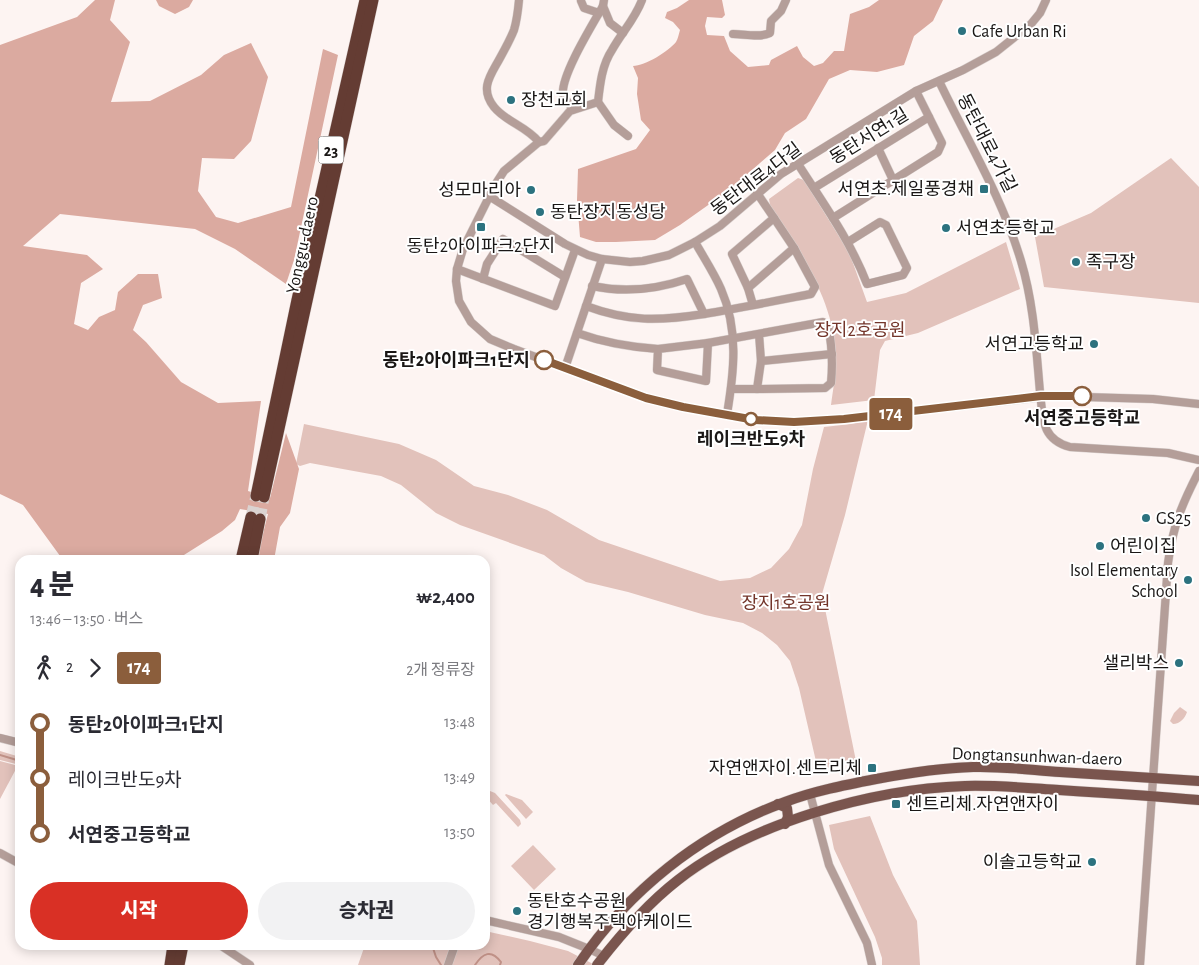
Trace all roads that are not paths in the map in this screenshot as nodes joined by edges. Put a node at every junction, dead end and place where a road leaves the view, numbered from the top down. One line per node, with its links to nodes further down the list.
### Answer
1 (365, 0): 36 (highway, Yonggu-daero / 23)
2 (373, 0): 36 (highway, Yonggu-daero / 23)
3 (518, 0): 17 (street)
4 (642, 0): 9 (street)
5 (786, 0): 10 (street)
6 (1046, 0): 11 (street, 동탄대로4다길)
7 (581, 1): 8 (street)
8 (602, 6): 9 (street); 14 (street)
9 (624, 34): 13 (street)
10 (733, 34)
11 (939, 81): 12 (street, 동탄대로4다길); 51 (street, 동탄대로4가길)
12 (916, 91): 15 (street); 19 (street, 동탄대로4다길)
13 (598, 102): 14 (street); 16 (street)
14 (572, 110): 17 (street)
15 (929, 117): 18 (street, 동탄서연1길); 20 (street, 동탄서연1길)
16 (628, 136)
17 (539, 142): 23 (street)
18 (878, 148): 20 (street); 21 (street, 동탄서연1길)
19 (798, 164): 21 (street); 22 (street, 동탄대로4다길)
20 (893, 180): 25 (street, 동탄서연1길)
21 (814, 188): 25 (street)
22 (757, 193): 24 (street); 26 (street, 동탄대로4다길)
23 (489, 196): 29 (street, 동탄대로4다길); 31 (street)
24 (774, 218): 28 (street); 35 (street)
25 (833, 218): 27 (street)
26 (695, 242): 30 (street, 동탄대로4다길); 39 (street)
27 (848, 242): 27 (street)
28 (794, 248): 35 (street); 37 (street)
29 (575, 250): 30 (street, 동탄대로4다길); 32 (street)
30 (602, 259): 34 (street)
31 (457, 269): 33 (street); 48 (street)
32 (565, 277): 33 (street); 33 (street)
33 (483, 279)
34 (592, 286): 38 (street); 40 (street)
35 (748, 288): 37 (street)
36 (303, 299): 56 (highway, Yonggu-daero / 23)
37 (753, 305): 39 (street)
38 (586, 306): 40 (street); 41 (street)
39 (728, 310): 40 (street); 43 (street)
40 (704, 314)
41 (577, 333): 45 (street); 48 (street)
42 (759, 334): 43 (street); 46 (street); 47 (street)
43 (734, 338): 44 (street); 49 (street)
44 (708, 342): 45 (street); 45 (street)
45 (658, 349)
46 (832, 354): 47 (street); 50 (street)
47 (760, 361): 50 (street)
48 (565, 368): 53 (street)
49 (731, 389): 50 (street); 53 (street)
50 (757, 389)
51 (1041, 396): 52 (street); 53 (street); 54 (street, 동탄대로4가길)
52 (1199, 404)
53 (727, 414)
54 (1199, 460)
55 (1199, 471): 61 (street)
56 (260, 497)
57 (243, 555): 58 (highway)
58 (252, 555)
59 (0, 738): 60 (street)
60 (15, 742)
61 (1152, 781): 62 (main road, Dongtansunhwan-daero); 63 (main road, Dongtansunhwan-daero); 65 (street)
62 (1199, 781)
63 (865, 782): 64 (main road, Dongtansunhwan-daero); 68 (main road)
64 (810, 794): 67 (main road, Dongtansunhwan-daero); 69 (street)
65 (1151, 796): 66 (main road, Dongtansunhwan-daero); 68 (main road, Dongtansunhwan-daero); 83 (street)
66 (1199, 800)
67 (778, 804): 70 (main road); 74 (main road, Dongtansunhwan-daero)
68 (843, 805): 69 (main road, Dongtansunhwan-daero)
69 (816, 813): 70 (main road, Dongtansunhwan-daero); 82 (street)
70 (785, 824): 77 (main road, Dongtansunhwan-daero)
71 (0, 854): 72 (street)
72 (15, 862)
73 (490, 921): 74 (street)
74 (589, 948): 77 (street); 80 (main road, Dongtansunhwan-daero)
75 (228, 950): 78 (street)
76 (453, 950): 79 (street)
77 (604, 956): 81 (main road, Dongtansunhwan-daero)
78 (250, 965)
79 (448, 965)
80 (578, 965)
81 (597, 965)
82 (872, 965)
83 (1140, 965)

